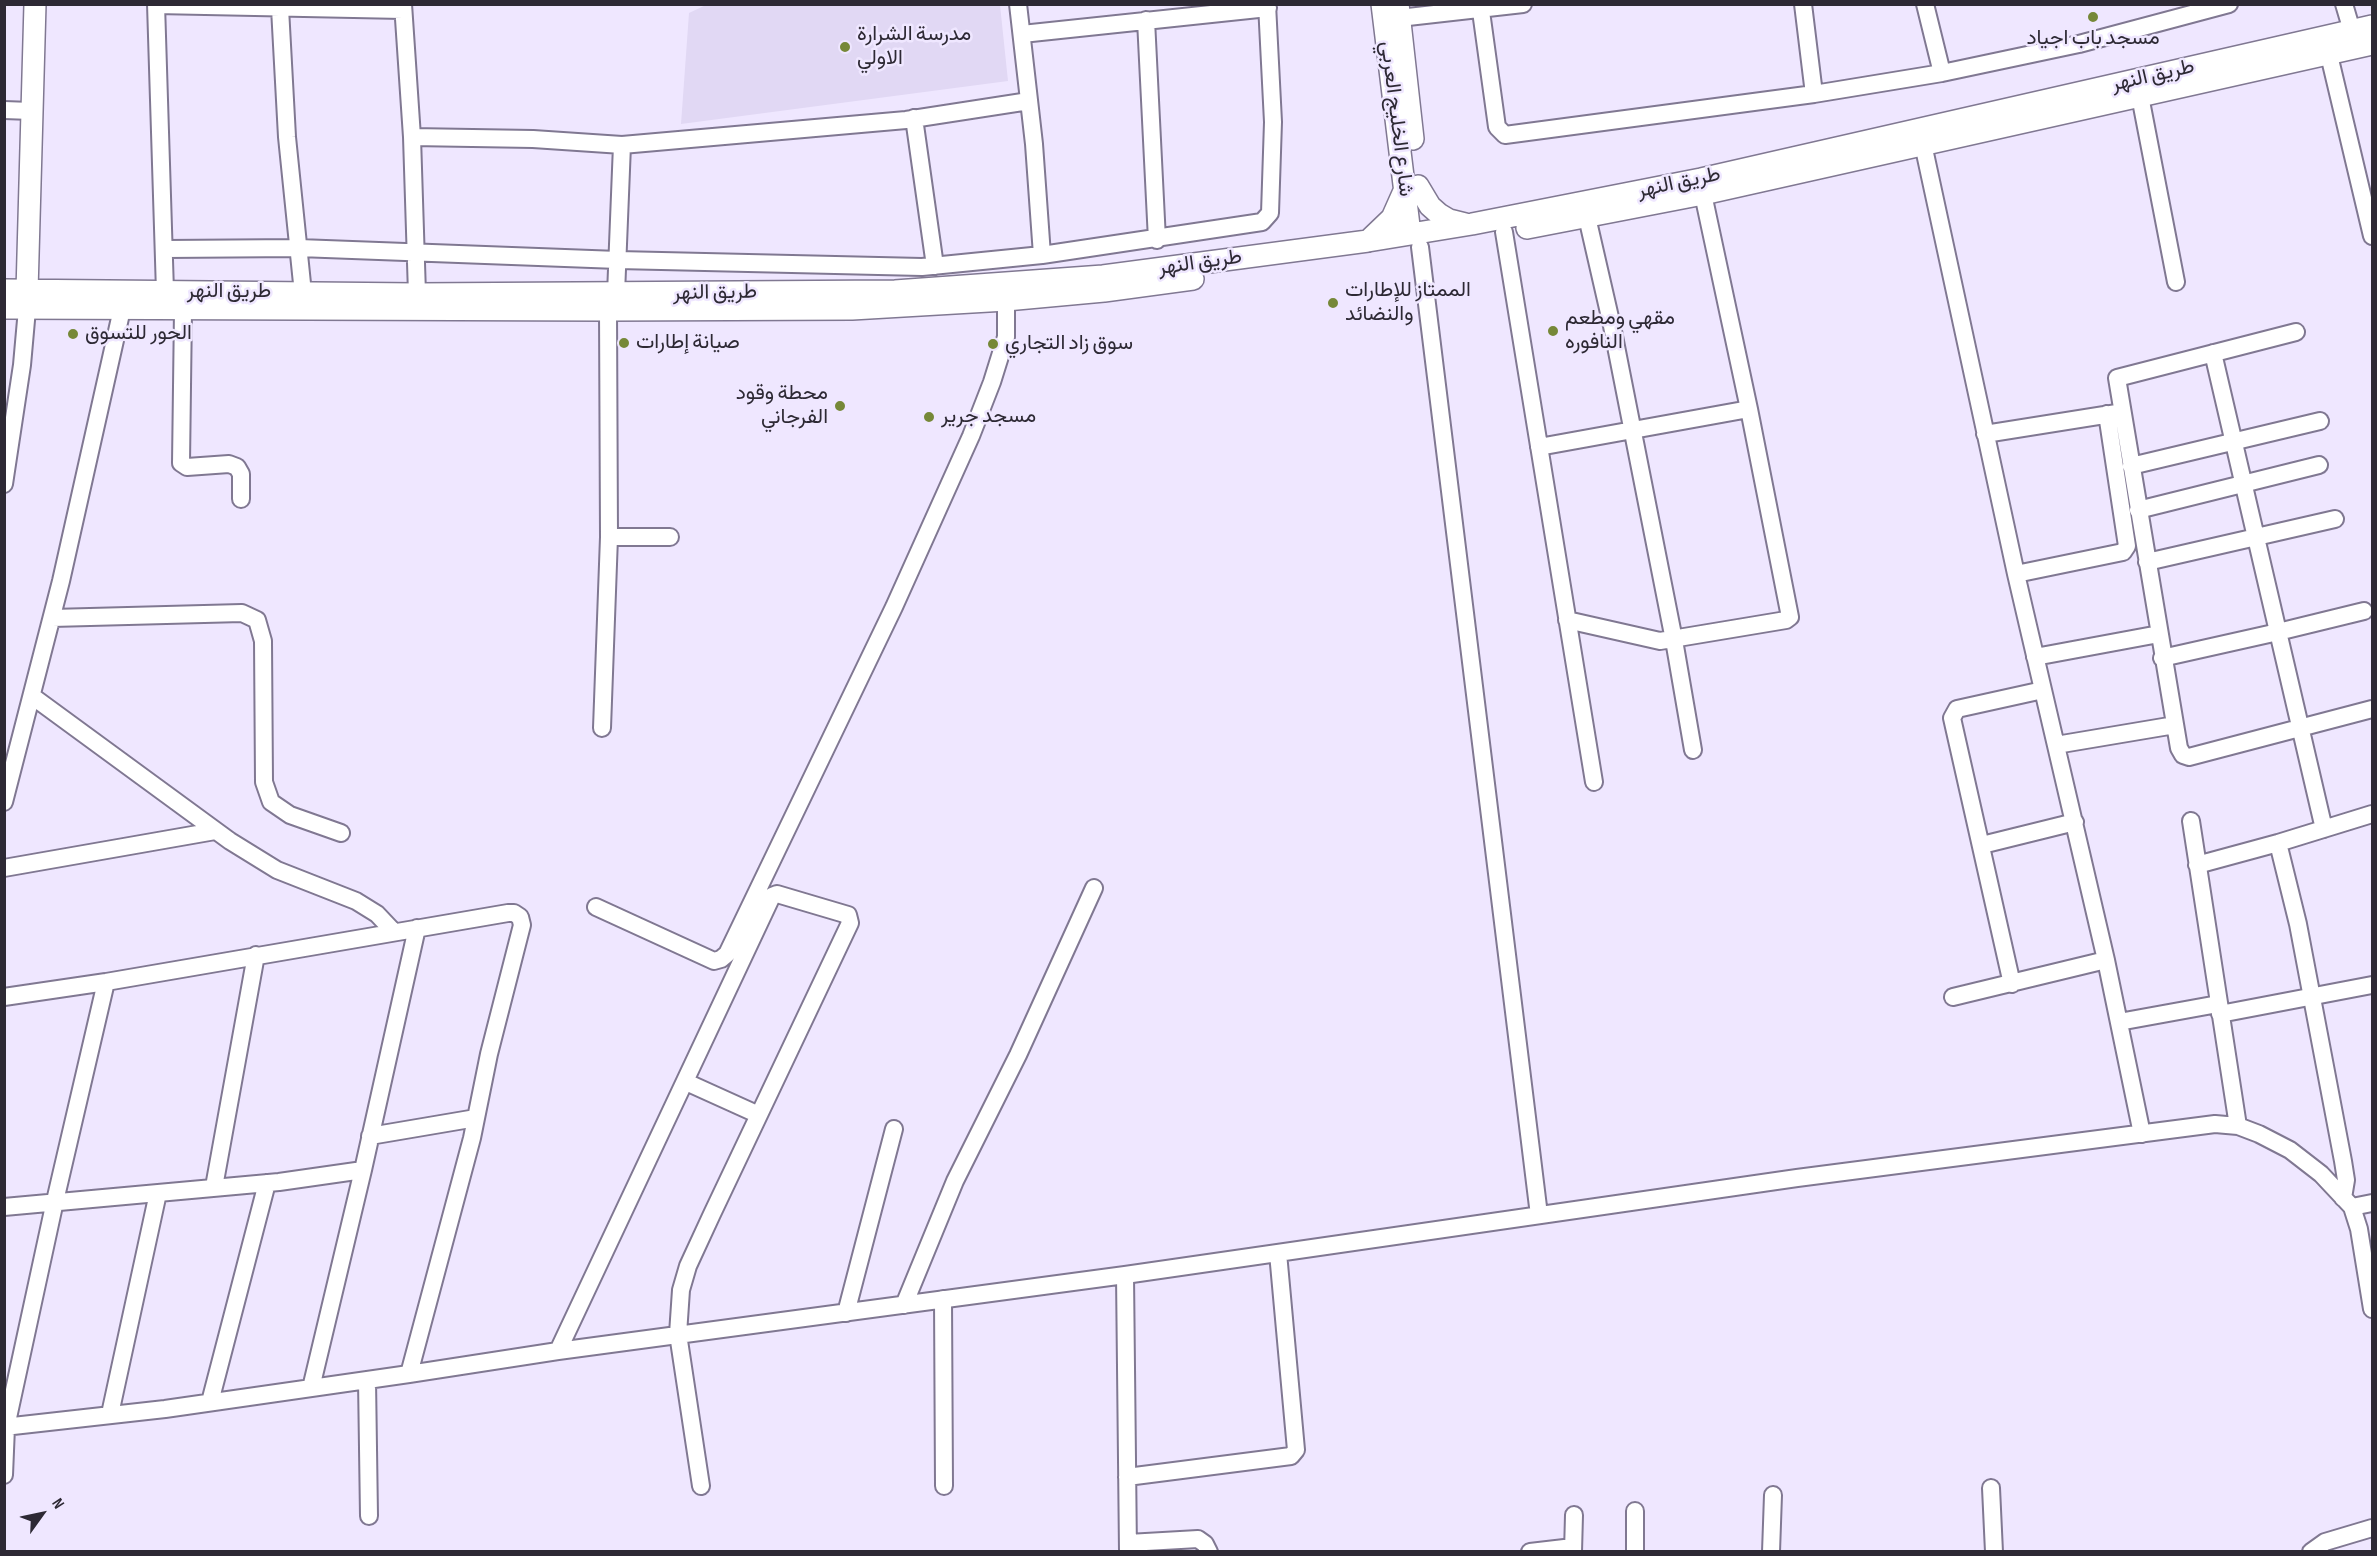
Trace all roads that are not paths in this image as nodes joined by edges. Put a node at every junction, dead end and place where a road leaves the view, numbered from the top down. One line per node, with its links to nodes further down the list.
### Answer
1 (35, 4): 26 (main road)
2 (1018, 4): 18 (street)
3 (1382, 4): 31 (main road, شارع الخليج العربي)
4 (1523, 4): 12 (street)
5 (1803, 4): 22 (street)
6 (1925, 4): 21 (street)
7 (2229, 4): 14 (street)
8 (2344, 4): 17 (street)
9 (156, 5): 13 (street); 41 (street)
10 (1268, 6): 16 (street); 38 (street)
11 (403, 7): 13 (street); 28 (street)
12 (1480, 7): 15 (street); 22 (street)
13 (280, 8): 40 (street)
14 (2200, 8): 21 (street)
15 (1398, 11): 31 (main road, شارع الخليج العربي)
16 (1146, 20): 18 (street); 38 (street)
17 (2362, 28): 34 (main road, طريق النهر)
18 (1022, 34): 24 (street)
19 (2373, 44): 20 (main road, طريق النهر)
20 (2329, 55): 23 (main road, طريق النهر); 36 (street)
21 (1942, 73): 22 (street)
22 (1814, 94)
23 (2140, 96): 29 (main road, طريق النهر); 47 (street)
24 (1029, 101): 27 (street); 43 (street)
25 (4, 110): 26 (street)
26 (30, 111): 45 (main road)
27 (914, 118): 30 (street); 46 (street)
28 (412, 137): 30 (street); 42 (street)
29 (1923, 144): 32 (main road, طريق النهر); 65 (street)
30 (622, 145): 44 (street)
31 (1411, 186): 34 (main road); 37 (main road, شارع الخليج العربي); 39 (main road)
32 (1703, 194): 33 (main road, طريق النهر); 61 (street)
33 (1587, 217): 35 (main road, طريق النهر); 64 (street)
34 (1472, 225): 37 (main road, طريق النهر)
35 (1504, 232): 37 (main road, طريق النهر); 67 (street)
36 (2373, 236)
37 (1418, 238): 39 (main road, طريق النهر); 53 (main road, طريق النهر); 137 (street)
38 (1157, 240): 43 (street)
39 (1368, 241): 55 (main road, طريق النهر)
40 (299, 248): 41 (street); 42 (street); 54 (street)
41 (165, 249): 50 (street)
42 (417, 252): 44 (street); 51 (street)
43 (1042, 255): 46 (street)
44 (618, 260): 46 (street); 55 (street)
45 (27, 263): 48 (main road); 49 (main road); 52 (main road)
46 (935, 266)
47 (2176, 282)
48 (4, 288): 52 (main road, طريق النهر)
49 (55, 291): 50 (main road, طريق النهر); 52 (main road, طريق النهر)
50 (165, 292): 54 (main road, طريق النهر)
51 (417, 294): 54 (main road, طريق النهر); 55 (main road, طريق النهر)
52 (27, 300): 56 (main road, طريق النهر); 57 (main road, طريق النهر); 70 (street)
53 (1006, 300): 55 (main road, طريق النهر); 109 (street)
54 (304, 301): 55 (main road, طريق النهر); 58 (main road, طريق النهر)
55 (612, 302): 75 (street)
56 (4, 308)
57 (122, 309): 58 (main road, طريق النهر); 81 (street)
58 (183, 310): 72 (street)
59 (2296, 332): 60 (street)
60 (2213, 353): 62 (street); 66 (street)
61 (1749, 409): 64 (street); 85 (street)
62 (2114, 413): 65 (street); 69 (street); 79 (street)
63 (2320, 421): 66 (street)
64 (1632, 430): 67 (street); 85 (street)
65 (1985, 434): 79 (street)
66 (2234, 442): 69 (street); 71 (street)
67 (1539, 447): 82 (street)
68 (2319, 465): 71 (street)
69 (2131, 466): 73 (street)
70 (4, 484)
71 (2243, 484): 73 (street); 77 (street)
72 (241, 499)
73 (2138, 510): 78 (street)
74 (2335, 519): 77 (street)
75 (609, 537): 76 (street); 92 (street)
76 (670, 537)
77 (2256, 538): 78 (street); 83 (street)
78 (2147, 562): 84 (street)
79 (2016, 574): 86 (street)
80 (2364, 611): 83 (street)
81 (52, 618): 89 (street); 103 (street)
82 (1567, 620): 85 (street); 96 (street)
83 (2278, 632): 87 (street); 93 (street)
84 (2159, 634): 86 (street); 87 (street)
85 (1674, 640): 95 (street)
86 (2035, 657): 88 (street)
87 (2162, 657): 91 (street)
88 (2043, 690): 94 (street); 105 (street)
89 (32, 696): 97 (street); 102 (street)
90 (2373, 709): 93 (street)
91 (2175, 725): 93 (street); 94 (street)
92 (602, 728)
93 (2300, 729): 101 (street)
94 (2056, 745): 100 (street)
95 (1693, 750)
96 (1594, 782)
97 (4, 802)
98 (2373, 814): 101 (street)
99 (2191, 821): 106 (street)
100 (2075, 822): 105 (street); 113 (street)
101 (2324, 829): 104 (street)
102 (215, 831): 107 (street); 111 (street)
103 (342, 833)
104 (2278, 843): 106 (street); 119 (street)
105 (1982, 845): 115 (street)
106 (2197, 865): 120 (street)
107 (4, 868)
108 (1094, 888): 141 (street)
109 (596, 907)
110 (417, 928): 111 (street); 124 (street); 128 (street)
111 (394, 932): 112 (street)
112 (256, 955): 114 (street); 131 (street)
113 (2106, 960): 115 (street); 121 (street)
114 (106, 982): 117 (street); 133 (street)
115 (2012, 984): 118 (street)
116 (2373, 985): 119 (street)
117 (4, 997)
118 (1953, 997)
119 (2312, 998): 120 (street); 134 (street)
120 (2219, 1009): 121 (street); 125 (street)
121 (2119, 1022): 127 (street)
122 (686, 1082): 123 (street); 123 (street); 145 (street)
123 (759, 1115): 144 (street)
124 (476, 1118): 128 (street); 146 (street)
125 (2238, 1126): 127 (street); 134 (street)
126 (894, 1129): 143 (street)
127 (2142, 1134): 137 (street)
128 (370, 1136): 129 (street)
129 (363, 1170): 130 (street); 148 (street)
130 (267, 1183): 131 (street); 149 (street)
131 (214, 1187): 132 (street)
132 (158, 1193): 133 (street); 150 (street)
133 (55, 1202): 136 (street); 151 (street)
134 (2348, 1203): 135 (street); 142 (street)
135 (2373, 1203)
136 (4, 1207)
137 (1539, 1215): 138 (street)
138 (1278, 1253): 139 (street); 153 (street)
139 (1125, 1275): 140 (street); 153 (street)
140 (943, 1299): 141 (street); 155 (street)
141 (904, 1305): 143 (street)
142 (2373, 1309)
143 (846, 1313): 144 (street)
144 (678, 1334): 145 (street); 154 (street)
145 (558, 1351): 146 (street)
146 (409, 1374): 147 (street)
147 (366, 1380): 148 (street); 160 (street)
148 (311, 1388): 149 (street)
149 (210, 1402): 150 (street)
150 (110, 1414): 151 (street)
151 (5, 1427): 152 (street)
152 (4, 1475)
153 (1127, 1477): 162 (street)
154 (701, 1486)
155 (944, 1486)
156 (1991, 1488): 168 (street)
157 (1773, 1495): 167 (street)
158 (1635, 1511): 166 (street)
159 (1574, 1515): 163 (street)
160 (369, 1516)
161 (2373, 1528): 169 (street)
162 (1128, 1547): 164 (street)
163 (1573, 1549): 165 (street)
164 (1209, 1551)
165 (1530, 1551)
166 (1635, 1551)
167 (1772, 1551)
168 (1994, 1551)
169 (2312, 1551)

